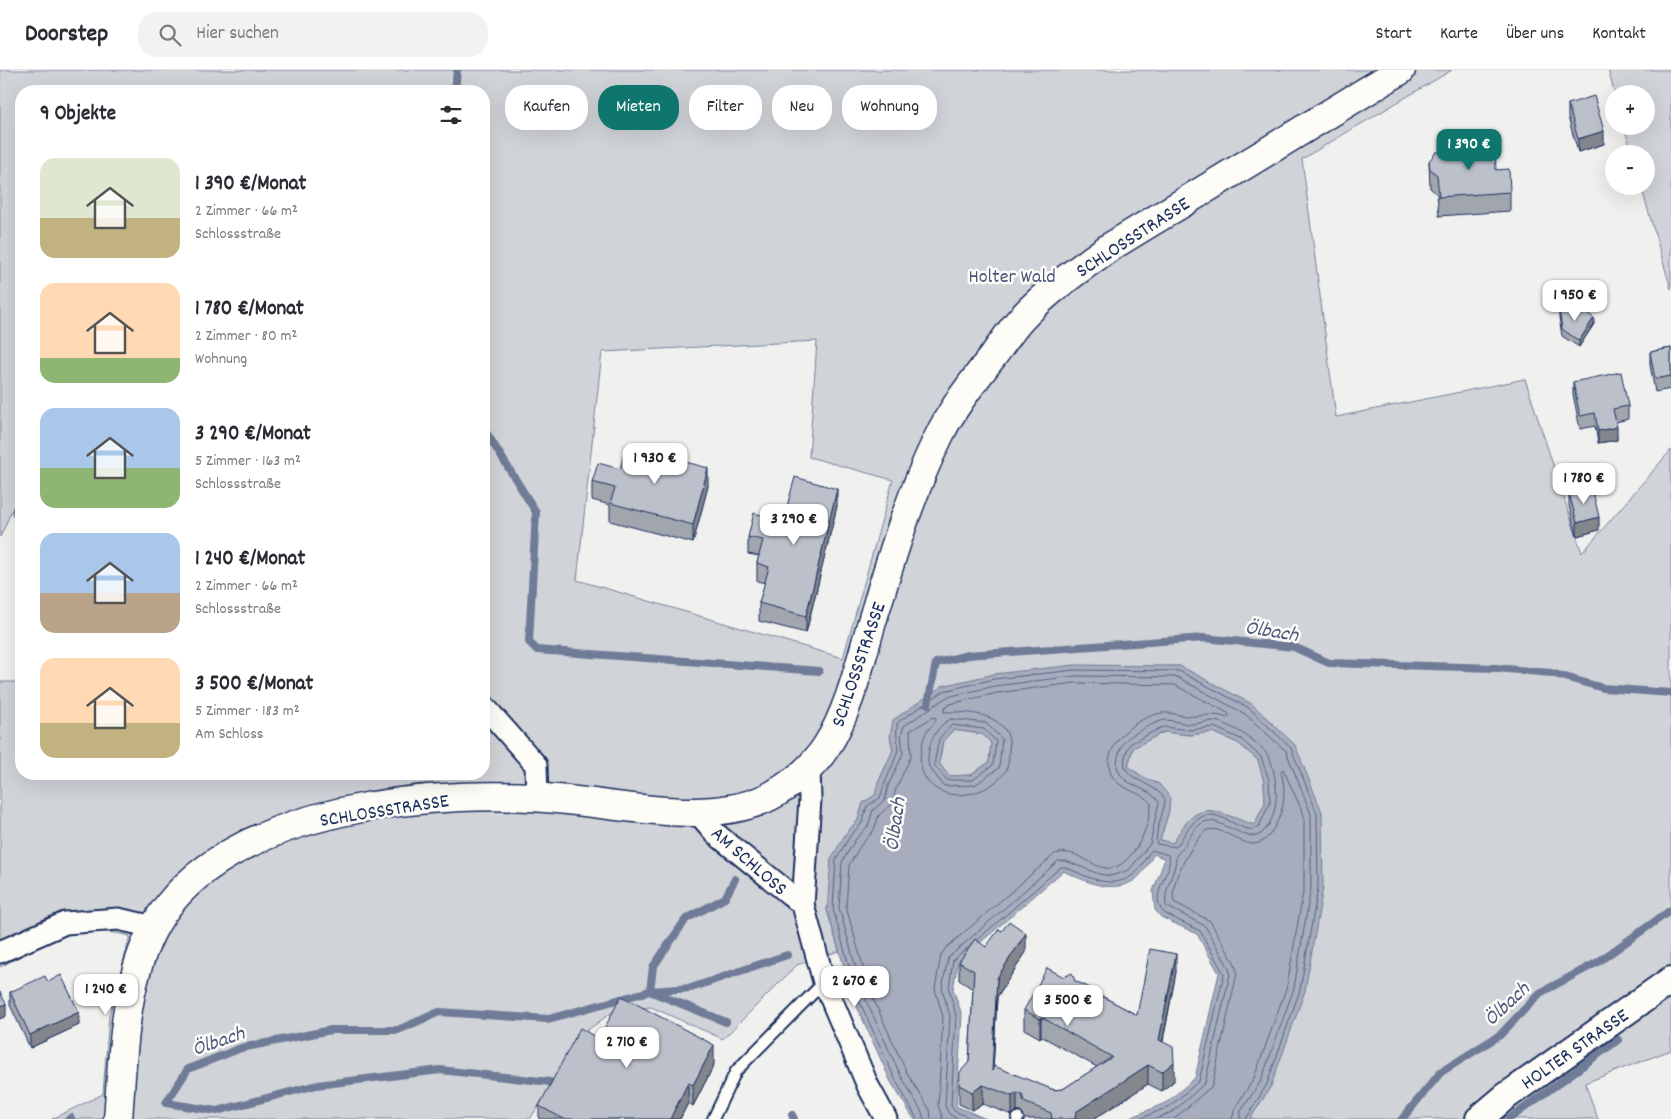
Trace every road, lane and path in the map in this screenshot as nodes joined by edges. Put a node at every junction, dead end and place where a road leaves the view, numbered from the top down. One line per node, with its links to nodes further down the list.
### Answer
1 (1401, 70): 3 (main road, SCHLOSSSTRASSE)
2 (490, 713): 4 (street)
3 (809, 770): 5 (main road, SCHLOSSSTRASSE); 6 (street, AM SCHLOSS)
4 (536, 797): 5 (main road, SCHLOSSSTRASSE); 7 (main road, SCHLOSSSTRASSE)
5 (698, 813): 6 (street, AM SCHLOSS)
6 (803, 905): 10 (street, AM SCHLOSS)
7 (154, 927): 8 (street); 11 (main road, SCHLOSSSTRASSE)
8 (0, 952)
9 (1671, 980): 14 (street, HOLTER STRASSE)
10 (824, 982): 12 (lane); 13 (street, AM SCHLOSS)
11 (118, 1119)
12 (713, 1119)
13 (886, 1119)
14 (1479, 1119)

